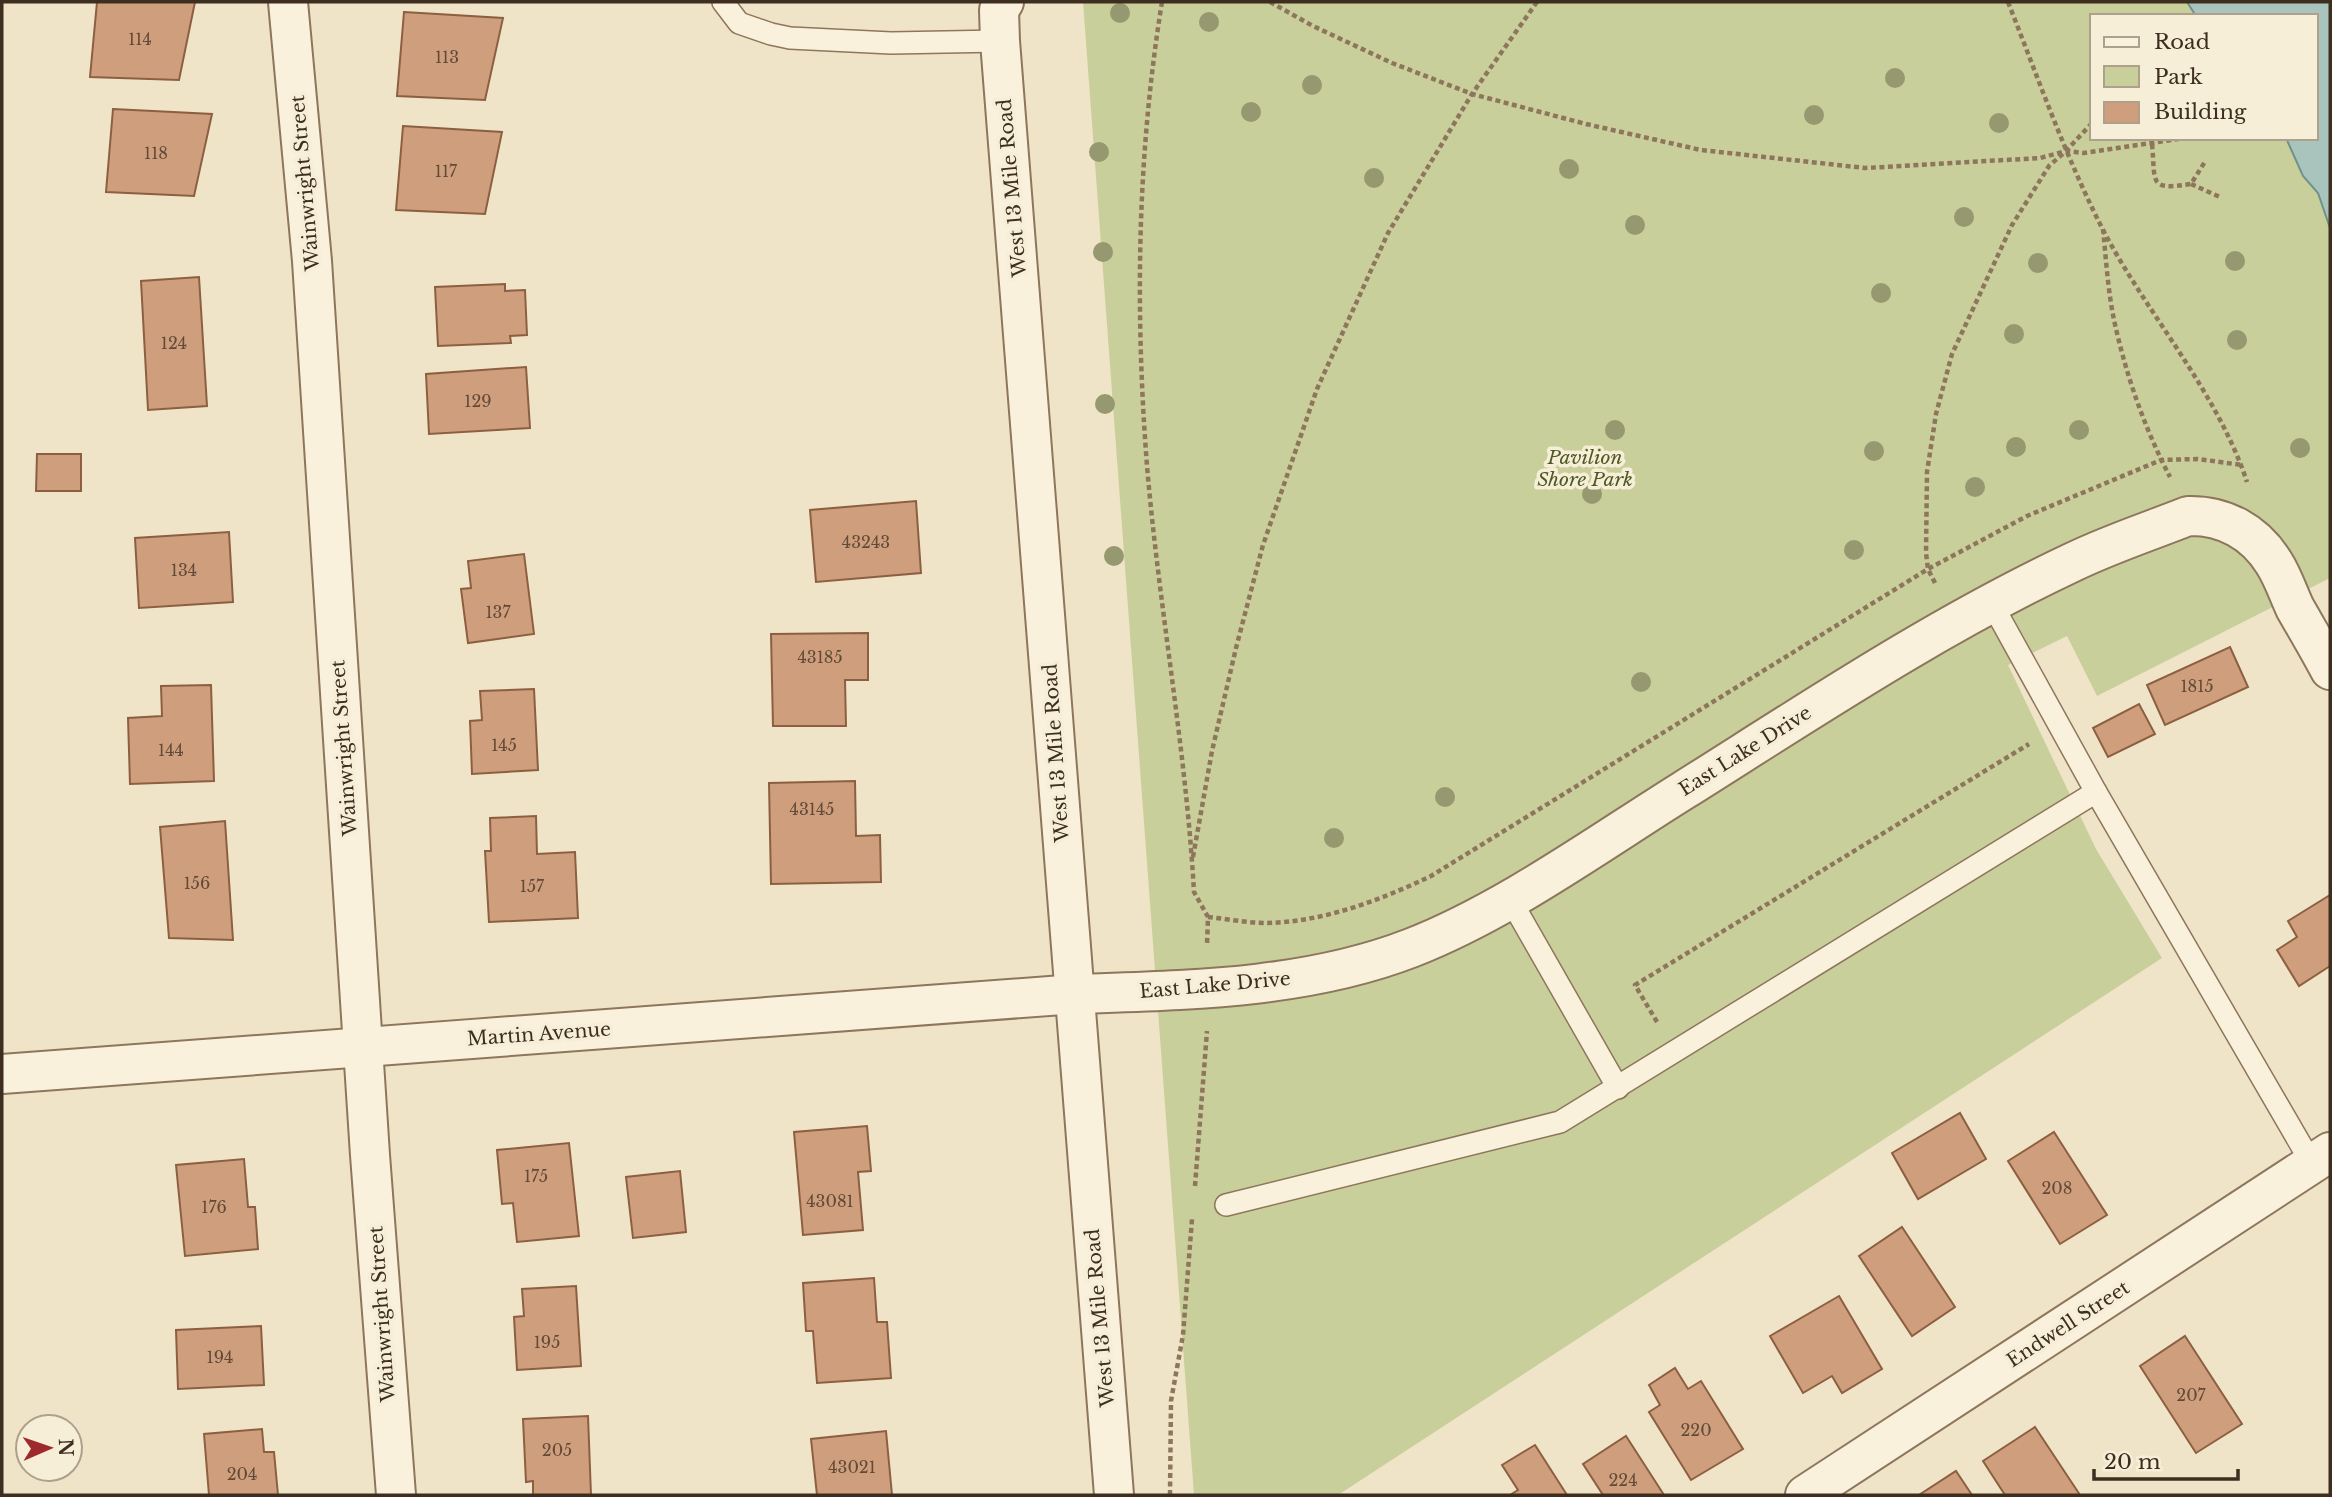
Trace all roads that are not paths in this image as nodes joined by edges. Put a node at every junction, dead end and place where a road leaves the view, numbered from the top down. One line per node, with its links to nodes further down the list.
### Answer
1 (288, 2): 9 (street, Wainwright Street)
2 (723, 2): 3 (lane)
3 (999, 14): 8 (street, West 13 Mile Road)
4 (1992, 604): 5 (street, East Lake Drive); 6 (lane); 7 (street, East Lake Drive)
5 (2330, 670)
6 (2096, 792): 11 (lane); 12 (lane)
7 (1510, 899): 8 (street, East Lake Drive); 11 (lane)
8 (1076, 994): 9 (street, Martin Avenue); 15 (street, West 13 Mile Road)
9 (364, 1047): 10 (street, Martin Avenue); 14 (street, Wainwright Street)
10 (2, 1074)
11 (1618, 1088): 13 (lane)
12 (2324, 1169): 16 (street, Endwell Street)
13 (1226, 1205)
14 (396, 1495)
15 (1114, 1495)
16 (1805, 1495)

